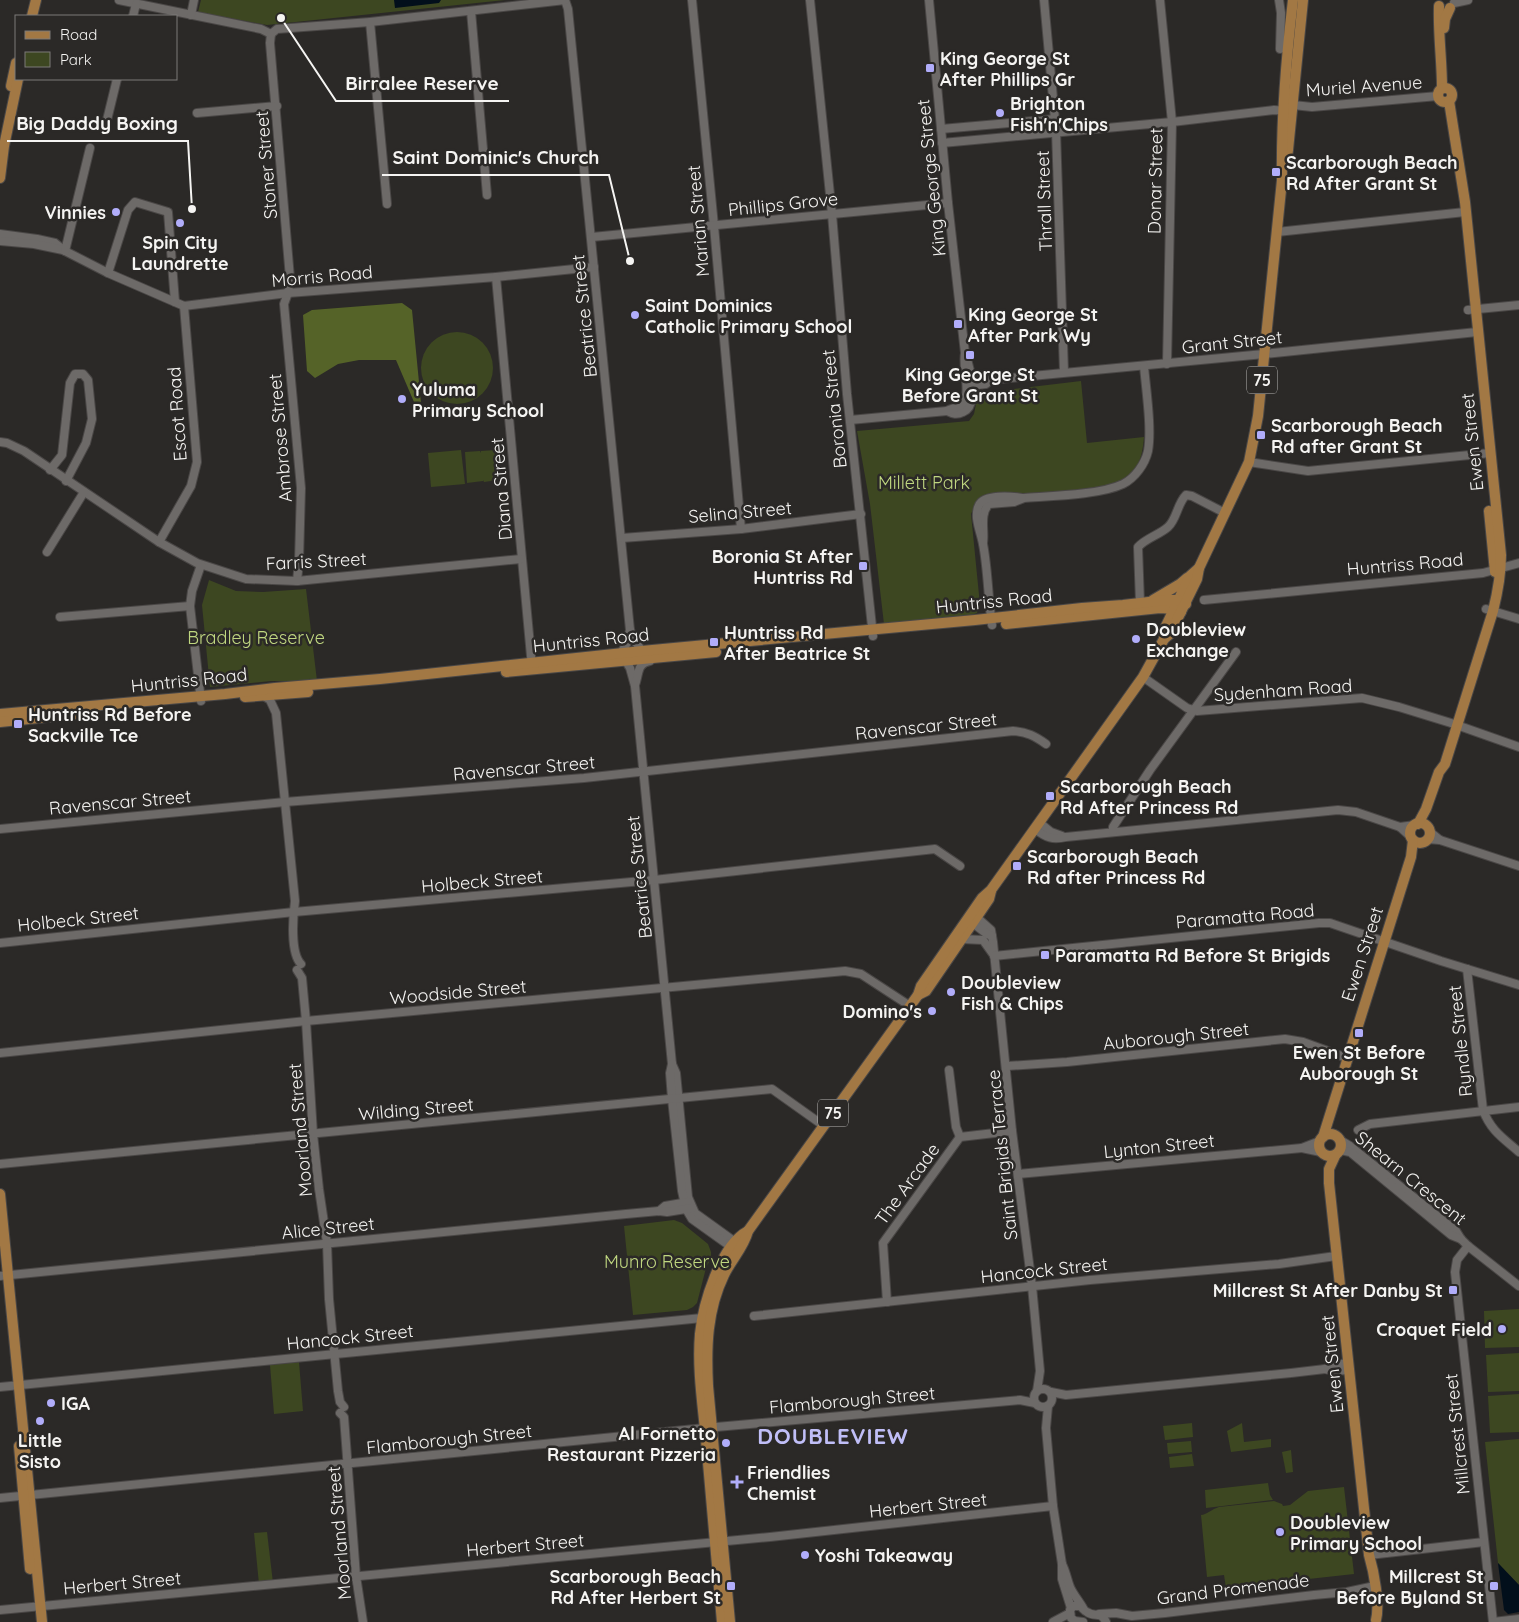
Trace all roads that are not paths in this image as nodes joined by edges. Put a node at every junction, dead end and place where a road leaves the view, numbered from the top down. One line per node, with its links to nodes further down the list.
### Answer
1 (30, 0): 19 (main road)
2 (36, 0): 20 (main road)
3 (118, 0): 16 (street)
4 (194, 0): 22 (street)
5 (565, 0): 18 (street); 50 (street, Beatrice Street)
6 (692, 0): 47 (street, Marian Street)
7 (810, 0): 46 (street, Boronia Street)
8 (929, 0): 36 (street, King George Street)
9 (1044, 0): 33 (street, Thrall Street)
10 (1160, 0): 35 (street, Donar Street)
11 (1280, 0): 25 (street)
12 (1293, 0): 31 (main road, 75)
13 (1304, 0): 31 (main road, 75)
14 (1468, 0): 17 (street)
15 (1439, 3): 17 (main road, Ewen Street); 29 (main road, Ewen Street)
16 (136, 4): 21 (street); 22 (street)
17 (1453, 4): 29 (main road, Ewen Street)
18 (471, 11): 23 (street); 42 (street)
19 (26, 15)
20 (32, 15)
21 (132, 15)
22 (191, 15): 24 (street)
23 (370, 22): 24 (street); 44 (street)
24 (272, 34): 30 (street, Stoner Street)
25 (1280, 49)
26 (15, 68): 38 (main road)
27 (18, 80): 41 (main road)
28 (117, 80): 34 (street)
29 (1444, 95): 31 (street, Muriel Avenue); 45 (main road, Ewen Street)
30 (277, 106): 32 (street); 56 (street, Stoner Street)
31 (1290, 109): 35 (street, Muriel Avenue); 48 (main road, 75)
32 (197, 113)
33 (1055, 119): 36 (street); 37 (street, Thrall Street)
34 (107, 120)
35 (1172, 122): 37 (street, Muriel Avenue); 63 (street, Donar Street)
36 (941, 129): 39 (street, King George Street)
37 (1056, 131): 39 (street, Muriel Avenue); 65 (street, Thrall Street)
38 (0, 136)
39 (942, 143): 43 (street, King George Street)
40 (90, 148): 52 (street)
41 (0, 178)
42 (487, 195)
43 (948, 203): 46 (street, Phillips Grove); 66 (street, King George Street)
44 (387, 204)
45 (1463, 213): 48 (street); 60 (main road, Ewen Street)
46 (832, 214): 47 (street, Phillips Grove); 67 (street, Boronia Street)
47 (714, 226): 50 (street, Phillips Grove); 76 (street, Marian Street)
48 (1277, 232): 62 (main road, 75)
49 (0, 234): 52 (street)
50 (592, 237): 53 (street, Beatrice Street)
51 (0, 242): 52 (street)
52 (65, 251): 54 (street)
53 (594, 267): 55 (street, Morris Road); 77 (street, Beatrice Street)
54 (108, 273): 57 (street); 57 (street)
55 (496, 277): 56 (street, Morris Road); 80 (street, Diana Street)
56 (288, 294): 59 (street, Morris Road); 86 (street, Ambrose Street)
57 (175, 302): 59 (street)
58 (1519, 305): 60 (street)
59 (184, 306): 78 (street, Escot Road)
60 (1472, 310): 61 (main road, Ewen Street)
61 (1474, 332): 62 (street, Grant Street); 69 (main road, Ewen Street)
62 (1264, 354): 63 (street, Grant Street); 70 (main road, 75)
63 (1167, 364): 64 (street, Grant Street)
64 (1144, 366): 65 (street, Grant Street); 94 (street)
65 (1064, 372): 66 (street, Grant Street)
66 (968, 383): 67 (street, King George Street)
67 (850, 420): 75 (street, Boronia Street)
68 (0, 442): 71 (street, Farris Street)
69 (1487, 453): 70 (street); 84 (main road, Ewen Street)
70 (1249, 462): 74 (main road, 75)
71 (50, 470): 72 (street, Farris Street); 72 (street)
72 (66, 481): 73 (street, Farris Street)
73 (84, 492): 78 (street, Farris Street); 79 (street)
74 (1225, 513): 83 (main road, 75); 88 (street)
75 (861, 514): 76 (street, Selina Street); 96 (street, Boronia Street)
76 (741, 529): 77 (street, Selina Street)
77 (622, 538): 95 (street, Beatrice Street)
78 (159, 542): 82 (street, Farris Street)
79 (47, 552)
80 (521, 559): 86 (street, Farris Street); 101 (street, Diana Street)
81 (1519, 563): 84 (street, Huntriss Road)
82 (201, 565): 86 (street, Farris Street); 89 (street)
83 (1199, 568): 85 (main road, 75); 90 (main road, 75)
84 (1498, 570): 87 (street, Huntriss Road); 91 (main road, Ewen Street)
85 (1190, 576): 88 (main road); 90 (main road, 75)
86 (297, 580)
87 (1204, 600)
88 (1145, 602): 90 (main road, Huntriss Road); 94 (main road, Huntriss Road)
89 (190, 606): 92 (street); 105 (street)
90 (1180, 606): 94 (main road, Huntriss Road); 102 (main road, 75)
91 (1490, 610): 93 (street); 109 (main road, Ewen Street)
92 (60, 618)
93 (1519, 618)
94 (991, 622): 96 (main road, Huntriss Road)
95 (630, 630): 97 (street, Beatrice Street); 99 (street, Beatrice Street)
96 (873, 634): 97 (main road, Huntriss Road); 100 (main road, Huntriss Road)
97 (642, 651): 99 (main road, Huntriss Road)
98 (1236, 652): 106 (street)
99 (623, 656): 100 (main road, Huntriss Road); 101 (main road, Huntriss Road); 103 (street, Beatrice Street)
100 (663, 657): 103 (street, Beatrice Street)
101 (532, 666): 104 (main road, Huntriss Road); 105 (main road, Huntriss Road)
102 (1143, 677): 106 (street, Sydenham Road); 114 (main road, 75)
103 (634, 686): 112 (street, Beatrice Street)
104 (264, 696): 105 (main road, Huntriss Road); 113 (street, Moorland Street)
105 (201, 699): 107 (main road, Huntriss Road); 108 (main road, Huntriss Road)
106 (1192, 710): 109 (street, Sydenham Road); 117 (street)
107 (0, 714)
108 (0, 722)
109 (1454, 724): 111 (street, Sydenham Road); 118 (main road, Ewen Street)
110 (1046, 744): 112 (street, Ravenscar Street)
111 (1519, 747)
112 (643, 772): 113 (street, Ravenscar Street); 121 (street, Beatrice Street)
113 (285, 802): 116 (street, Ravenscar Street); 122 (street, Moorland Street)
114 (1037, 826): 117 (street); 123 (main road, 75)
115 (1400, 827): 117 (street); 118 (street); 118 (street)
116 (0, 829)
117 (1113, 832)
118 (1420, 833): 120 (street); 125 (main road, Ewen Street)
119 (960, 866): 121 (street, Holbeck Street)
120 (1519, 866)
121 (654, 880): 122 (street, Holbeck Street); 130 (street, Beatrice Street)
122 (294, 912): 126 (street, Holbeck Street); 133 (street, Moorland Street)
123 (972, 918): 124 (main road, 75); 127 (street, Saint Brigids Terrace); 131 (main road, 75)
124 (961, 939): 127 (street); 131 (main road, 75)
125 (1384, 942): 127 (street, Paramatta Road); 128 (street, Paramatta Road); 135 (main road, Ewen Street)
126 (0, 943)
127 (994, 956): 136 (street, Saint Brigids Terrace)
128 (1467, 969): 129 (street, Paramatta Road); 140 (street, Ryndle Street)
129 (1519, 985)
130 (664, 988): 132 (street, Woodside Street); 133 (street, Woodside Street); 138 (street, Beatrice Street)
131 (918, 995): 132 (main road, 75)
132 (910, 1006): 141 (main road, 75)
133 (306, 1021): 134 (street, Woodside Street); 144 (street, Moorland Street)
134 (0, 1053)
135 (1347, 1058): 136 (street, Auborough Street); 146 (main road, Ewen Street)
136 (1006, 1066): 143 (street, Saint Brigids Terrace)
137 (949, 1070): 145 (street)
138 (675, 1099): 141 (street, Wilding Street); 144 (street, Wilding Street); 151 (street, Beatrice Street)
139 (1519, 1107): 140 (street)
140 (1483, 1110): 142 (street); 147 (street)
141 (824, 1126): 153 (main road, 75)
142 (1358, 1130)
143 (1012, 1131): 145 (street, The Arcade); 149 (street, Saint Brigids Terrace)
144 (314, 1134): 148 (street, Wilding Street); 152 (street, Moorland Street)
145 (960, 1138): 160 (street, The Arcade)
146 (1330, 1146): 149 (street, Lynton Street); 154 (street, Shearn Crescent); 155 (main road, Ewen Street)
147 (1519, 1152)
148 (0, 1164)
149 (1018, 1174): 158 (street, Saint Brigids Terrace)
150 (0, 1194): 157 (main road)
151 (688, 1205): 152 (street, Alice Street); 153 (street)
152 (327, 1243): 157 (street, Alice Street); 163 (street, Moorland Street)
153 (736, 1246): 162 (main road, 75); 174 (main road, 75)
154 (1468, 1246): 159 (street, Shearn Crescent); 181 (street, Millcrest Street)
155 (1336, 1256): 158 (street, Hancock Street); 164 (main road, Ewen Street)
156 (0, 1259): 157 (main road)
157 (3, 1276): 166 (main road)
158 (1032, 1286): 160 (street, Hancock Street); 165 (street, Saint Brigids Terrace)
159 (1519, 1286)
160 (887, 1302): 161 (street, Hancock Street)
161 (754, 1316)
162 (702, 1318): 163 (street, Hancock Street); 174 (main road, 75)
163 (335, 1354): 166 (street, Hancock Street); 176 (street, Moorland Street)
164 (1348, 1367): 170 (street); 182 (main road, Ewen Street)
165 (1040, 1371): 168 (street, Saint Brigids Terrace); 169 (street, Saint Brigids Terrace)
166 (15, 1385): 167 (street, Hancock Street); 177 (main road)
167 (0, 1387)
168 (1050, 1391): 169 (street, Flamborough Street); 170 (street); 172 (street, Saint Brigids Terrace)
169 (1036, 1392): 171 (street, Flamborough Street); 173 (street, Saint Brigids Terrace)
170 (1066, 1395): 172 (street)
171 (1020, 1400): 173 (street, Flamborough Street); 174 (street, Flamborough Street)
172 (1050, 1404): 173 (street, Flamborough Street); 175 (street)
173 (1037, 1405): 175 (street)
174 (708, 1428): 176 (street, Flamborough Street); 180 (main road, 75)
175 (1046, 1428): 179 (street)
176 (348, 1464): 177 (street, Flamborough Street); 184 (street, Moorland Street)
177 (27, 1496): 178 (street, Flamborough Street); 186 (main road)
178 (0, 1498)
179 (1053, 1506): 180 (street, Herbert Street); 183 (street)
180 (718, 1542): 184 (street, Herbert Street); 197 (main road, 75); 198 (main road, 75)
181 (1484, 1542): 182 (street); 202 (street, Millcrest Street)
182 (1369, 1555): 185 (main road, Ewen Street)
183 (1062, 1564): 187 (street); 189 (street)
184 (356, 1576): 186 (street, Herbert Street); 196 (street, Moorland Street)
185 (1372, 1590): 191 (street, Grand Promenade); 193 (main road, Ewen Street)
186 (37, 1606): 188 (street, Herbert Street); 194 (main road); 195 (main road)
187 (1083, 1608): 189 (street); 190 (street)
188 (0, 1610)
189 (1070, 1611): 199 (street); 200 (street)
190 (1099, 1614): 191 (street, Grand Promenade); 201 (street)
191 (1122, 1615): 201 (street, Grand Promenade)
192 (1519, 1619): 202 (street)
193 (1376, 1621)
194 (35, 1622)
195 (42, 1622)
196 (363, 1622)
197 (722, 1622)
198 (730, 1622)
199 (1053, 1622)
200 (1077, 1622)
201 (1107, 1622)
202 (1494, 1622)

